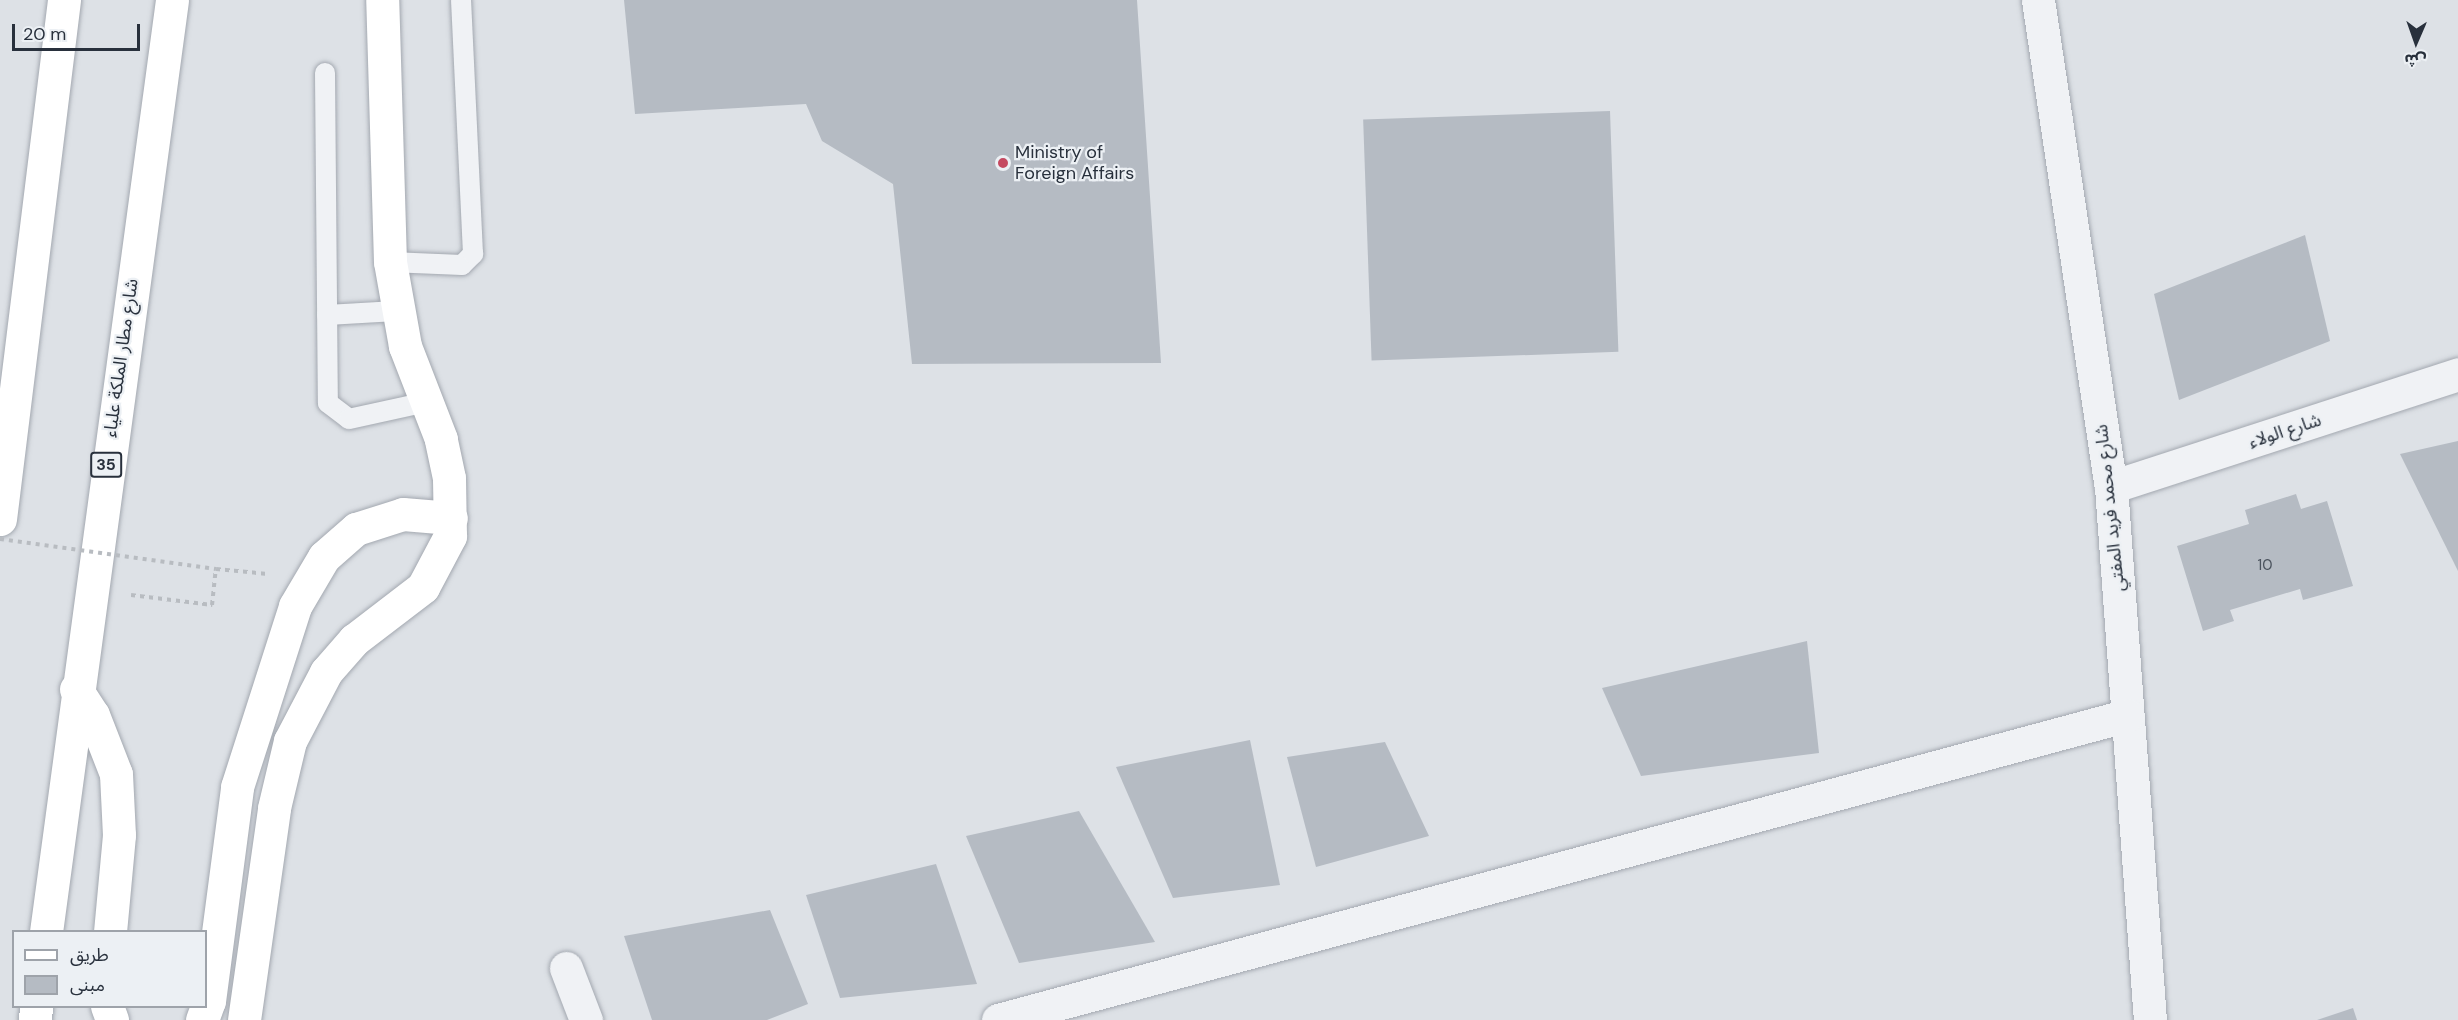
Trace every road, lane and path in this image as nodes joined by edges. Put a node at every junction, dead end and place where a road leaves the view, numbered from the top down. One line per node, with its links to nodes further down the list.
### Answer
1 (64, 0): 14 (main road)
2 (172, 0): 19 (main road, شارع مطار الملكة علياء / 35)
3 (382, 0): 7 (main road)
4 (461, 0): 7 (lane)
5 (2038, 0): 12 (street, شارع محمد فريد المفتي)
6 (325, 73): 9 (lane)
7 (390, 262): 8 (main road)
8 (396, 311): 9 (lane); 11 (main road)
9 (327, 315): 11 (lane)
10 (2458, 374): 12 (street, شارع الولاء)
11 (427, 402): 13 (main road)
12 (2111, 486): 20 (street, شارع محمد فريد المفتي)
13 (451, 518): 17 (main road); 25 (main road)
14 (0, 519)
15 (0, 539): 16 (path, bridge)
16 (216, 569): 17 (path); 18 (path)
17 (310, 579): 24 (main road)
18 (178, 602)
19 (76, 689): 21 (main road, شارع مطار الملكة علياء / 35); 22 (main road)
20 (2128, 715): 27 (street); 28 (street, شارع محمد فريد المفتي)
21 (46, 930)
22 (110, 930)
23 (566, 968): 26 (street)
24 (202, 1020)
25 (244, 1020)
26 (586, 1020)
27 (998, 1020)
28 (2150, 1020)

